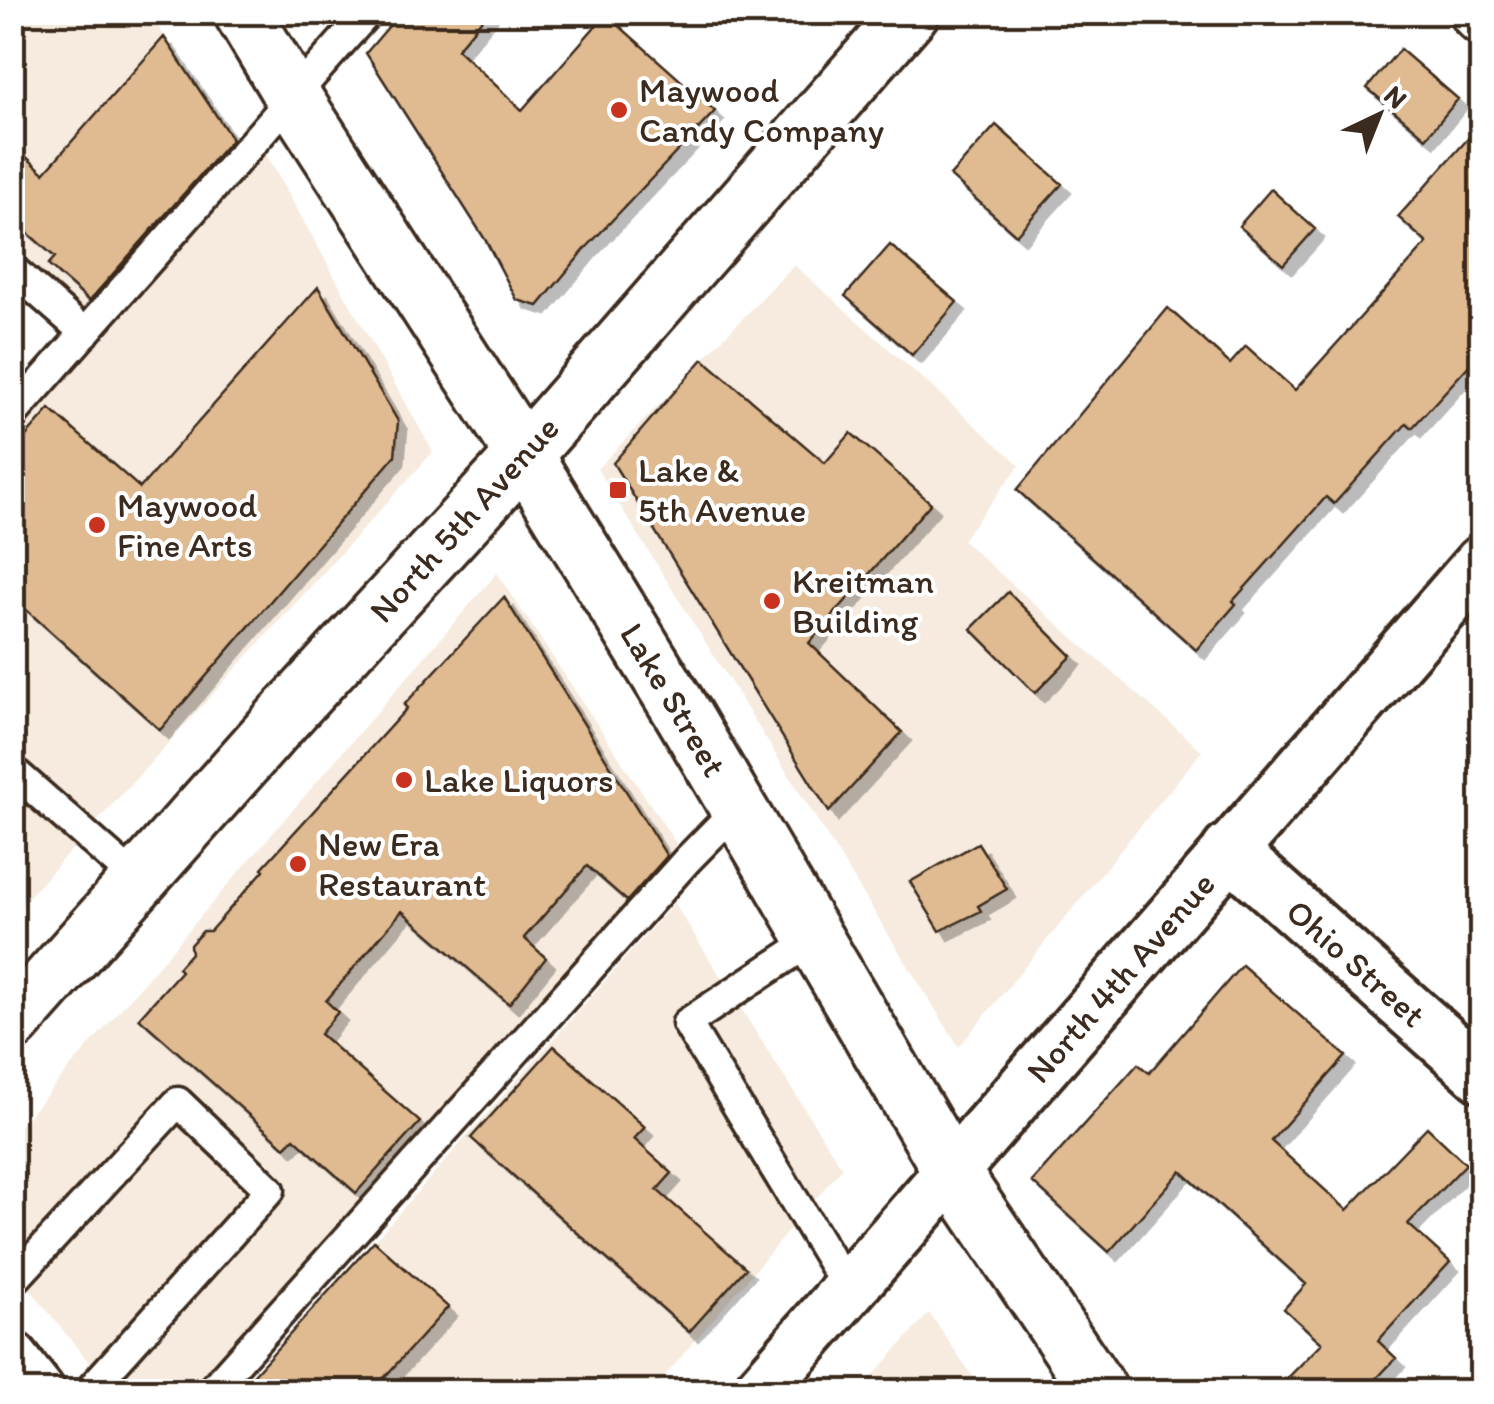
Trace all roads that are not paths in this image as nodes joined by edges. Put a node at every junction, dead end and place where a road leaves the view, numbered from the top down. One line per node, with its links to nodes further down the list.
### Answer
1 (242, 12): 6 (main road, Lake Street)
2 (368, 12): 6 (lane)
3 (911, 12): 10 (main road, North 5th Avenue)
4 (1476, 12): 5 (street)
5 (1482, 18)
6 (293, 97): 8 (lane); 10 (main road, Lake Street)
7 (12, 269): 8 (lane)
8 (85, 333): 9 (lane)
9 (12, 415)
10 (524, 455): 13 (main road, Lake Street); 15 (main road, North 5th Avenue)
11 (1482, 562): 14 (street, North 4th Avenue)
12 (12, 770): 15 (lane)
13 (738, 808): 16 (main road, Lake Street); 25 (lane)
14 (1230, 850): 18 (street, Ohio Street); 19 (street, North 4th Avenue)
15 (138, 881): 17 (main road, North 5th Avenue)
16 (814, 939): 19 (main road, Lake Street); 21 (lane)
17 (12, 1023)
18 (1482, 1075)
19 (950, 1170): 21 (street, North 4th Avenue); 27 (main road, Lake Street)
20 (12, 1282): 24 (lane)
21 (848, 1289): 26 (street, North 4th Avenue)
22 (12, 1359): 23 (street)
23 (38, 1392)
24 (88, 1392)
25 (210, 1392)
26 (759, 1392)
27 (1100, 1392)

